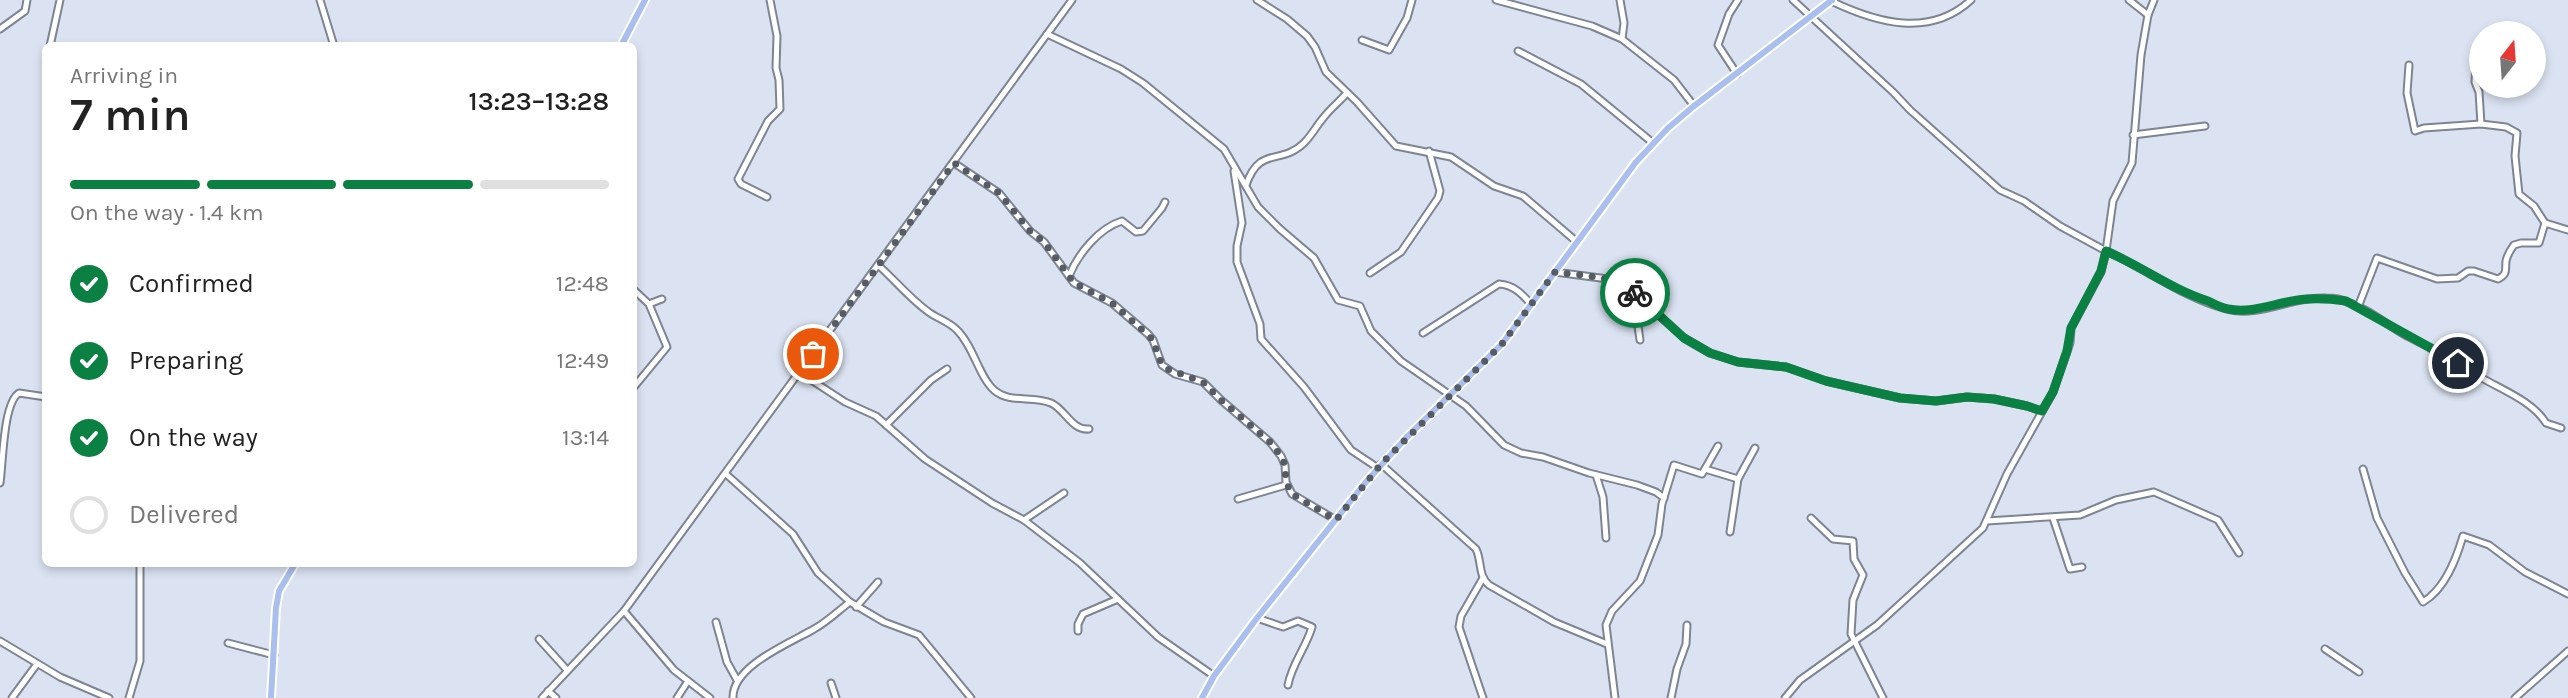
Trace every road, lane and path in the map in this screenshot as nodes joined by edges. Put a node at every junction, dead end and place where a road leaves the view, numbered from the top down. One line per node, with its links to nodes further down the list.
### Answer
1 (27, 0): 19 (street)
2 (60, 0): 23 (street)
3 (320, 0): 24 (street)
4 (645, 0): 25 (main road)
5 (770, 0): 40 (street)
6 (1072, 0): 20 (street)
7 (1257, 0): 29 (street)
8 (1412, 0): 22 (street)
9 (1497, 0): 21 (street)
10 (1620, 0): 21 (street)
11 (1738, 0): 28 (street)
12 (1793, 0): 18 (street)
13 (1971, 0): 16 (street)
14 (2129, 0): 17 (street)
15 (2154, 0): 17 (street)
16 (1831, 1): 18 (main road)
17 (2148, 15): 34 (street)
18 (1810, 18): 28 (main road); 45 (street)
19 (0, 29)
20 (1047, 34): 37 (street); 38 (street)
21 (1622, 39): 31 (street)
22 (1362, 40)
23 (51, 42)
24 (333, 42)
25 (623, 42)
26 (1518, 51): 35 (street)
27 (2409, 65): 32 (street)
28 (1737, 74): 31 (main road)
29 (1347, 93): 36 (street); 39 (street)
30 (2479, 98): 32 (street)
31 (1694, 106): 35 (main road)
32 (2481, 124): 42 (street)
33 (2205, 126): 34 (street)
34 (2133, 135): 45 (street)
35 (1653, 143): 44 (main road)
36 (1429, 151): 44 (street); 48 (street)
37 (954, 163): 46 (street); 49 (street)
38 (1234, 168): 39 (street); 69 (street)
39 (1246, 185): 61 (street)
40 (767, 197)
41 (1164, 202): 49 (street)
42 (2545, 223): 43 (street); 55 (street)
43 (2568, 230)
44 (1577, 242): 47 (main road)
45 (2106, 251): 55 (street); 63 (street)
46 (878, 265): 59 (street); 66 (street)
47 (1555, 272): 50 (street); 54 (main road)
48 (1370, 273)
49 (1069, 276): 76 (street)
50 (1624, 284): 57 (street); 63 (street)
51 (637, 293): 53 (street)
52 (662, 299): 53 (street)
53 (649, 304): 60 (street)
54 (1531, 304): 56 (street); 61 (main road)
55 (2358, 307): 65 (street)
56 (1423, 333)
57 (1640, 340)
58 (947, 369): 64 (street)
59 (799, 372): 64 (street); 72 (street)
60 (637, 383)
61 (1450, 395): 69 (main road); 73 (street)
62 (42, 396): 75 (street)
63 (2042, 411): 84 (street)
64 (886, 425): 82 (street)
65 (2561, 428)
66 (1089, 429)
67 (1718, 446): 70 (street)
68 (1755, 448): 74 (street)
69 (1380, 466): 83 (main road); 91 (street)
70 (1705, 469): 74 (street); 78 (street)
71 (2363, 469): 93 (street)
72 (726, 474): 95 (street); 97 (street)
73 (1596, 475): 78 (street); 86 (street)
74 (1738, 479): 85 (street)
75 (0, 483)
76 (1286, 485): 79 (street); 83 (street)
77 (1064, 493): 82 (street)
78 (1664, 498): 106 (street)
79 (1238, 499)
80 (1811, 518): 105 (street)
81 (2053, 518): 84 (street); 87 (street); 90 (street)
82 (1024, 520): 94 (street)
83 (1336, 520): 98 (main road)
84 (1987, 521): 105 (street)
85 (1730, 533)
86 (1606, 538)
87 (2239, 554)
88 (140, 567): 123 (street)
89 (293, 567): 109 (main road)
90 (2082, 567)
91 (1483, 578): 106 (street); 133 (street)
92 (878, 582): 96 (street)
93 (2568, 594)
94 (1118, 599): 101 (street); 113 (street)
95 (850, 602): 96 (street); 114 (street)
96 (856, 607): 131 (street)
97 (624, 611): 111 (street); 115 (street)
98 (1257, 618): 113 (main road); 117 (street)
99 (716, 622): 114 (street)
100 (1687, 625): 135 (street)
101 (1078, 631)
102 (539, 639): 111 (street)
103 (0, 640): 110 (street)
104 (228, 643): 109 (street)
105 (1854, 643): 136 (street); 137 (street)
106 (1607, 644): 134 (street)
107 (2325, 649): 112 (street)
108 (2568, 653): 138 (street)
109 (274, 655): 124 (main road)
110 (37, 664): 118 (street); 120 (street)
111 (567, 670): 119 (street)
112 (2360, 672)
113 (1214, 676): 132 (main road)
114 (737, 680): 129 (street)
115 (688, 681): 127 (street); 128 (street)
116 (831, 683): 130 (street)
117 (1289, 685)
118 (92, 691): 121 (street); 122 (street)
119 (548, 691): 125 (street); 126 (street)
120 (12, 698)
121 (89, 698)
122 (109, 698)
123 (130, 698)
124 (271, 698)
125 (542, 698)
126 (556, 698)
127 (677, 698)
128 (710, 698)
129 (733, 698)
130 (836, 698)
131 (971, 698)
132 (1202, 698)
133 (1483, 698)
134 (1615, 698)
135 (1671, 698)
136 (1785, 698)
137 (1882, 698)
138 (2515, 698)

